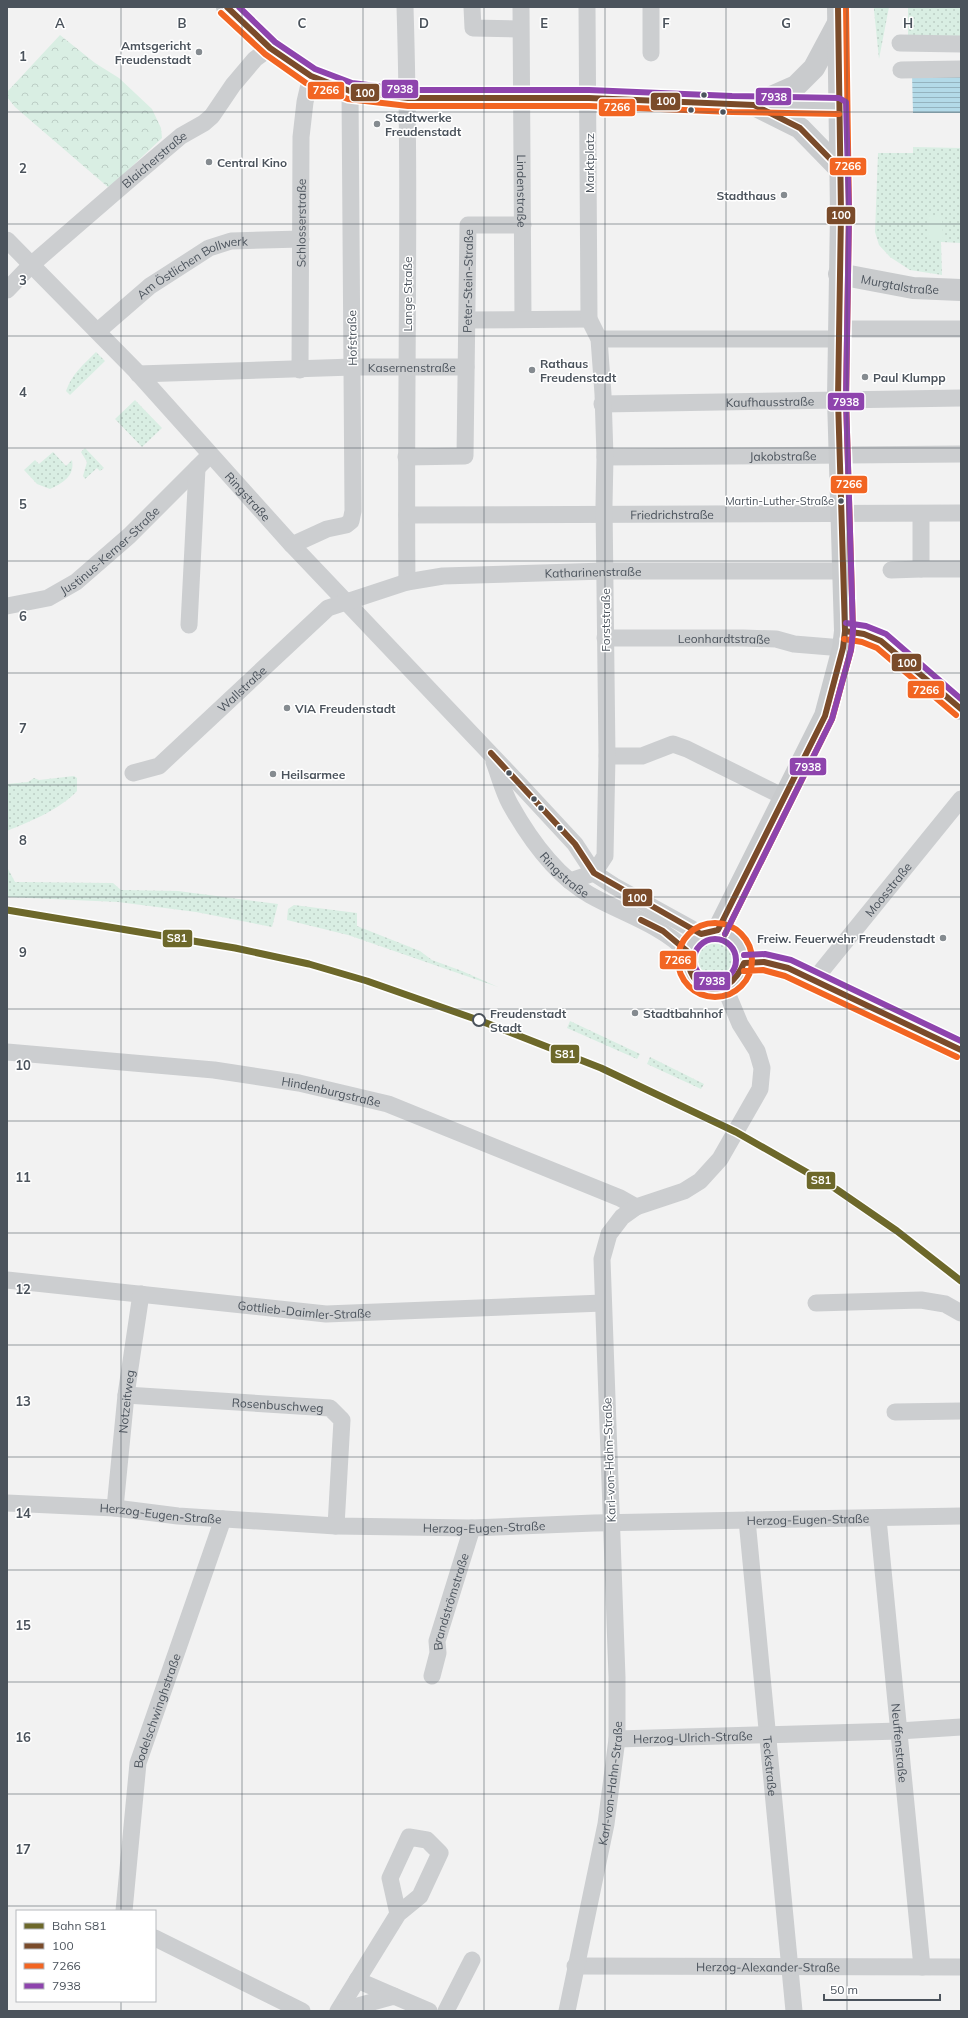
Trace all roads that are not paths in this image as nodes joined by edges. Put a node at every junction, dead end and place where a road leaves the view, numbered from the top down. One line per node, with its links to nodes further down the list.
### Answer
1 (226, 7): 12 (main road)
2 (405, 7): 20 (street, Lange Straße)
3 (472, 7): 8 (street)
4 (521, 7): 8 (street, Lindenstraße)
5 (587, 7): 21 (street, Marktplatz)
6 (650, 7): 13 (street)
7 (838, 15): 22 (main road); 23 (main road)
8 (520, 29): 19 (street, Lindenstraße)
9 (900, 43): 10 (street)
10 (936, 44): 11 (street); 16 (street)
11 (961, 44)
12 (270, 48): 17 (main road); 28 (street, Blaicherstraße)
13 (651, 53)
14 (961, 69): 16 (street)
15 (901, 70): 16 (street)
16 (936, 70)
17 (311, 76): 18 (main road); 26 (street, Schlosserstraße)
18 (350, 91): 20 (main road); 39 (street, Hofstraße)
19 (521, 97): 20 (main road); 21 (main road); 25 (street, Lindenstraße)
20 (408, 98): 40 (street, Lange Straße)
21 (589, 98): 22 (main road); 33 (street, Marktplatz)
22 (754, 105): 23 (main road); 24 (main road)
23 (839, 106): 24 (main road)
24 (839, 168): 29 (main road)
25 (523, 225): 32 (street, Lindenstraße); 34 (street, Peter-Stein-Straße)
26 (301, 239): 36 (street, Am Östlichen Bollwerk); 42 (street, Schlosserstraße)
27 (7, 240): 28 (street, Ringstraße)
28 (31, 265): 30 (street, Blaicherstraße); 36 (street, Ringstraße)
29 (839, 274): 31 (main road, Murgtalstraße); 37 (main road)
30 (7, 290)
31 (961, 290)
32 (522, 319): 33 (street); 34 (street)
33 (590, 319): 38 (street, Marktplatz)
34 (468, 320): 41 (street, Peter-Stein-Straße)
35 (961, 329): 37 (street)
36 (98, 331): 43 (street, Ringstraße)
37 (839, 334): 38 (street); 45 (main road)
38 (599, 339): 46 (street, Forststraße)
39 (352, 367): 40 (street, Kasernenstraße); 42 (street, Kasernenstraße); 58 (street, Hofstraße)
40 (406, 367): 41 (street, Kasernenstraße); 50 (street, Lange Straße)
41 (466, 367): 50 (street, Kasernenstraße)
42 (300, 370): 43 (street, Kasernenstraße)
43 (138, 374): 49 (street, Ringstraße)
44 (961, 398): 45 (street, Kaufhausstraße)
45 (838, 399): 46 (street, Kaufhausstraße); 47 (main road)
46 (602, 404): 51 (street, Forststraße)
47 (839, 454): 48 (street, Jakobstraße); 51 (street, Jakobstraße); 56 (main road)
48 (961, 454)
49 (210, 455): 52 (street, Justinus-Kerner-Straße); 58 (street, Ringstraße)
50 (406, 456): 54 (street, Lange Straße)
51 (605, 457): 55 (street, Forststraße)
52 (197, 468): 66 (street, Justinus-Kerner-Straße); 67 (street)
53 (961, 513): 57 (street, Friedrichstraße)
54 (406, 514): 55 (street, Friedrichstraße); 64 (street, Lange Straße)
55 (605, 514): 56 (street, Friedrichstraße); 62 (street, Forststraße)
56 (840, 514): 57 (street, Friedrichstraße); 63 (main road)
57 (921, 514): 59 (street)
58 (292, 545): 65 (street, Ringstraße)
59 (921, 569): 60 (street); 61 (street)
60 (961, 569)
61 (891, 570)
62 (605, 571): 63 (street, Katharinenstraße); 64 (street, Katharinenstraße); 68 (street, Forststraße)
63 (842, 571): 69 (main road)
64 (407, 582): 65 (street, Katharinenstraße)
65 (348, 602): 71 (street, Ringstraße); 73 (street, Wallstraße)
66 (7, 606)
67 (189, 625)
68 (605, 638): 69 (street, Leonhardtstraße); 72 (street, Forststraße)
69 (844, 640): 70 (main road); 75 (main road)
70 (961, 709)
71 (490, 753): 74 (street, Ringstraße); 77 (street, Ringstraße)
72 (607, 756): 75 (street); 78 (street, Forststraße)
73 (133, 773)
74 (519, 785): 77 (street); 78 (street, Ringstraße)
75 (786, 798): 80 (main road)
76 (961, 799): 83 (street, Moosstraße)
77 (510, 803): 79 (street, Ringstraße)
78 (594, 873): 79 (street); 80 (street, Ringstraße)
79 (570, 881): 81 (street, Ringstraße)
80 (710, 932): 81 (main road); 82 (main road)
81 (687, 950): 84 (main road)
82 (744, 962): 83 (main road); 84 (main road)
83 (814, 980): 85 (main road)
84 (725, 988): 87 (street, Karl-von-Hahn-Straße)
85 (961, 1050)
86 (7, 1052): 87 (street, Hindenburgstraße)
87 (636, 1207): 90 (street, Karl-von-Hahn-Straße)
88 (7, 1280): 89 (street, Gottlieb-Daimler-Straße)
89 (141, 1294): 90 (street, Gottlieb-Daimler-Straße); 93 (street, Notzeitweg)
90 (603, 1302): 102 (street, Karl-von-Hahn-Straße)
91 (816, 1302): 92 (street)
92 (961, 1314)
93 (126, 1395): 97 (street, Notzeitweg); 103 (street, Rosenbuschweg)
94 (961, 1410): 95 (street)
95 (895, 1412)
96 (7, 1503): 97 (street, Herzog-Eugen-Straße)
97 (115, 1508): 100 (street, Herzog-Eugen-Straße)
98 (961, 1516): 99 (street, Herzog-Eugen-Straße)
99 (878, 1518): 101 (street, Herzog-Eugen-Straße); 107 (street, Neuffenstraße)
100 (223, 1519): 103 (street, Herzog-Eugen-Straße); 110 (street, Bodelschwinghstraße)
101 (748, 1520): 102 (street, Herzog-Eugen-Straße); 108 (street, Teckstraße)
102 (611, 1523): 104 (street, Herzog-Eugen-Straße); 109 (street, Karl-von-Hahn-Straße)
103 (336, 1526): 104 (street, Herzog-Eugen-Straße)
104 (472, 1528): 105 (street, Brandströmstraße)
105 (432, 1676)
106 (961, 1727): 107 (street, Herzog-Ulrich-Straße)
107 (899, 1731): 108 (street, Herzog-Ulrich-Straße); 116 (street, Neuffenstraße)
108 (768, 1734): 109 (street, Herzog-Ulrich-Straße); 115 (street, Teckstraße)
109 (617, 1738): 114 (street, Karl-von-Hahn-Straße)
110 (124, 1910)
111 (398, 1914): 118 (street)
112 (156, 1938): 120 (street)
113 (472, 1960): 123 (street)
114 (576, 1966): 115 (street, Herzog-Alexander-Straße); 124 (street, Karl-von-Hahn-Straße)
115 (790, 1967): 116 (street, Herzog-Alexander-Straße); 125 (street, Teckstraße)
116 (922, 1967): 117 (street, Herzog-Alexander-Straße)
117 (961, 1967)
118 (357, 1980): 119 (street); 121 (street)
119 (394, 1996): 121 (street); 122 (street)
120 (302, 2011)
121 (339, 2011)
122 (429, 2011)
123 (446, 2011)
124 (567, 2011)
125 (794, 2011)

